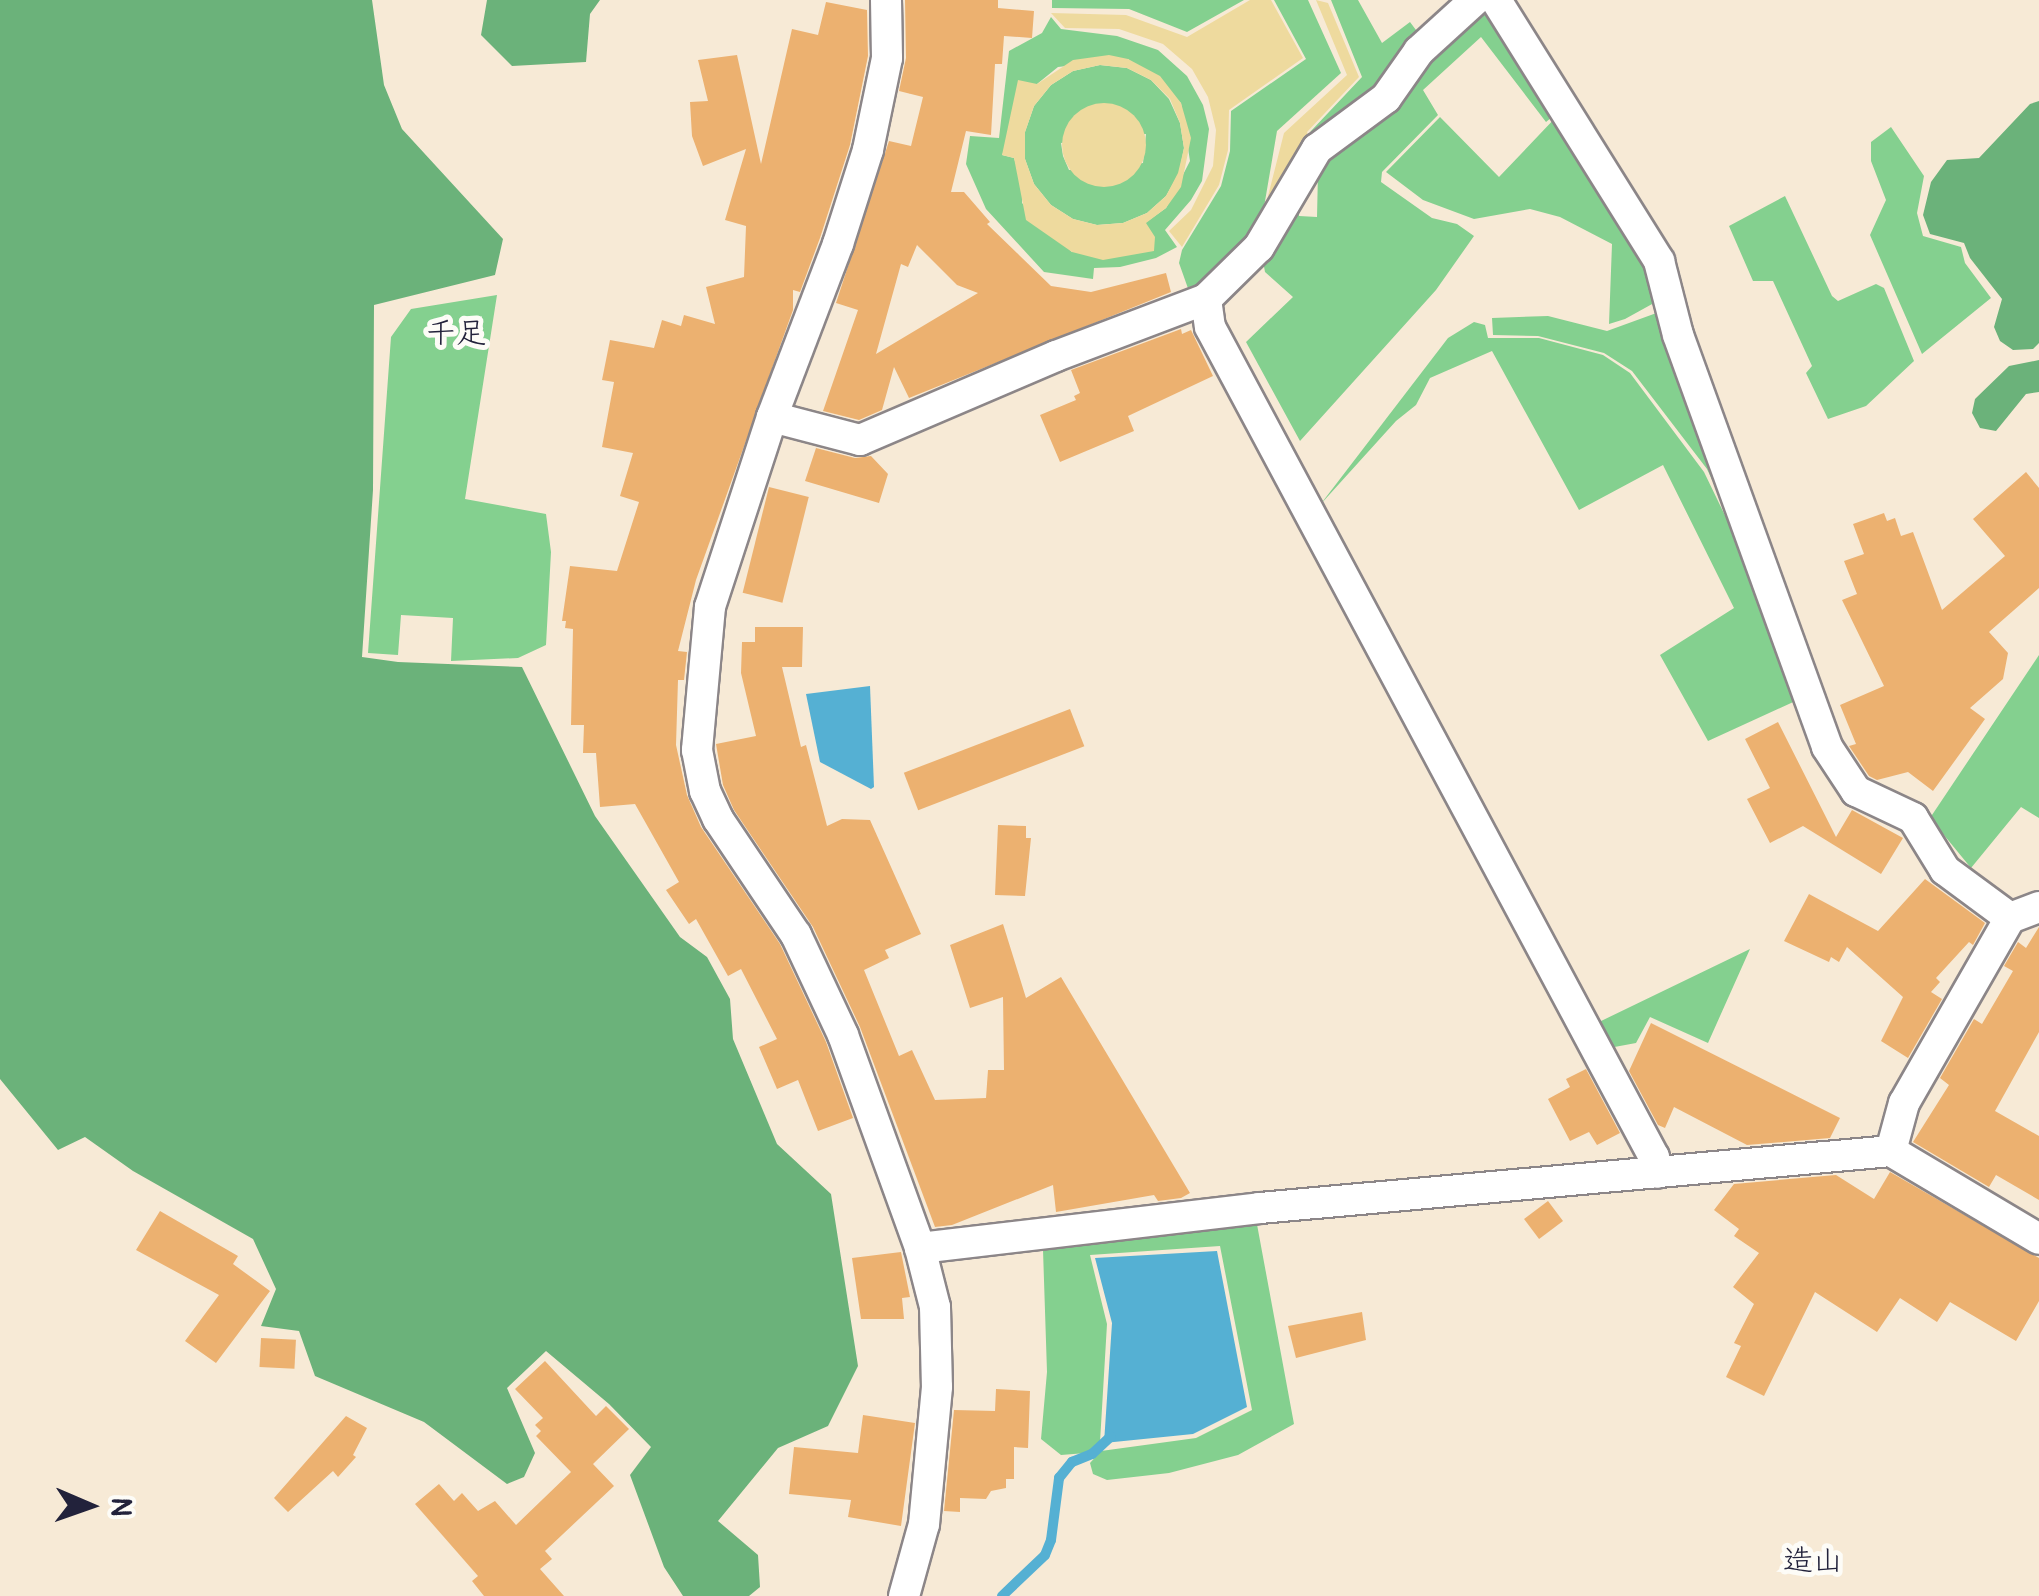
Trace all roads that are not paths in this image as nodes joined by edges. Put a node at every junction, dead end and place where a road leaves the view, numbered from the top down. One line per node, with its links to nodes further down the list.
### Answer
1 (886, 0): 5 (street)
2 (1475, 0): 4 (street)
3 (1496, 0): 7 (street)
4 (1206, 299): 5 (street); 9 (street)
5 (772, 417): 11 (street)
6 (2039, 908): 7 (street)
7 (2010, 918): 8 (street)
8 (1891, 1151): 9 (street); 10 (street)
9 (1657, 1173): 11 (street)
10 (2039, 1238)
11 (920, 1248): 12 (street)
12 (904, 1596)

